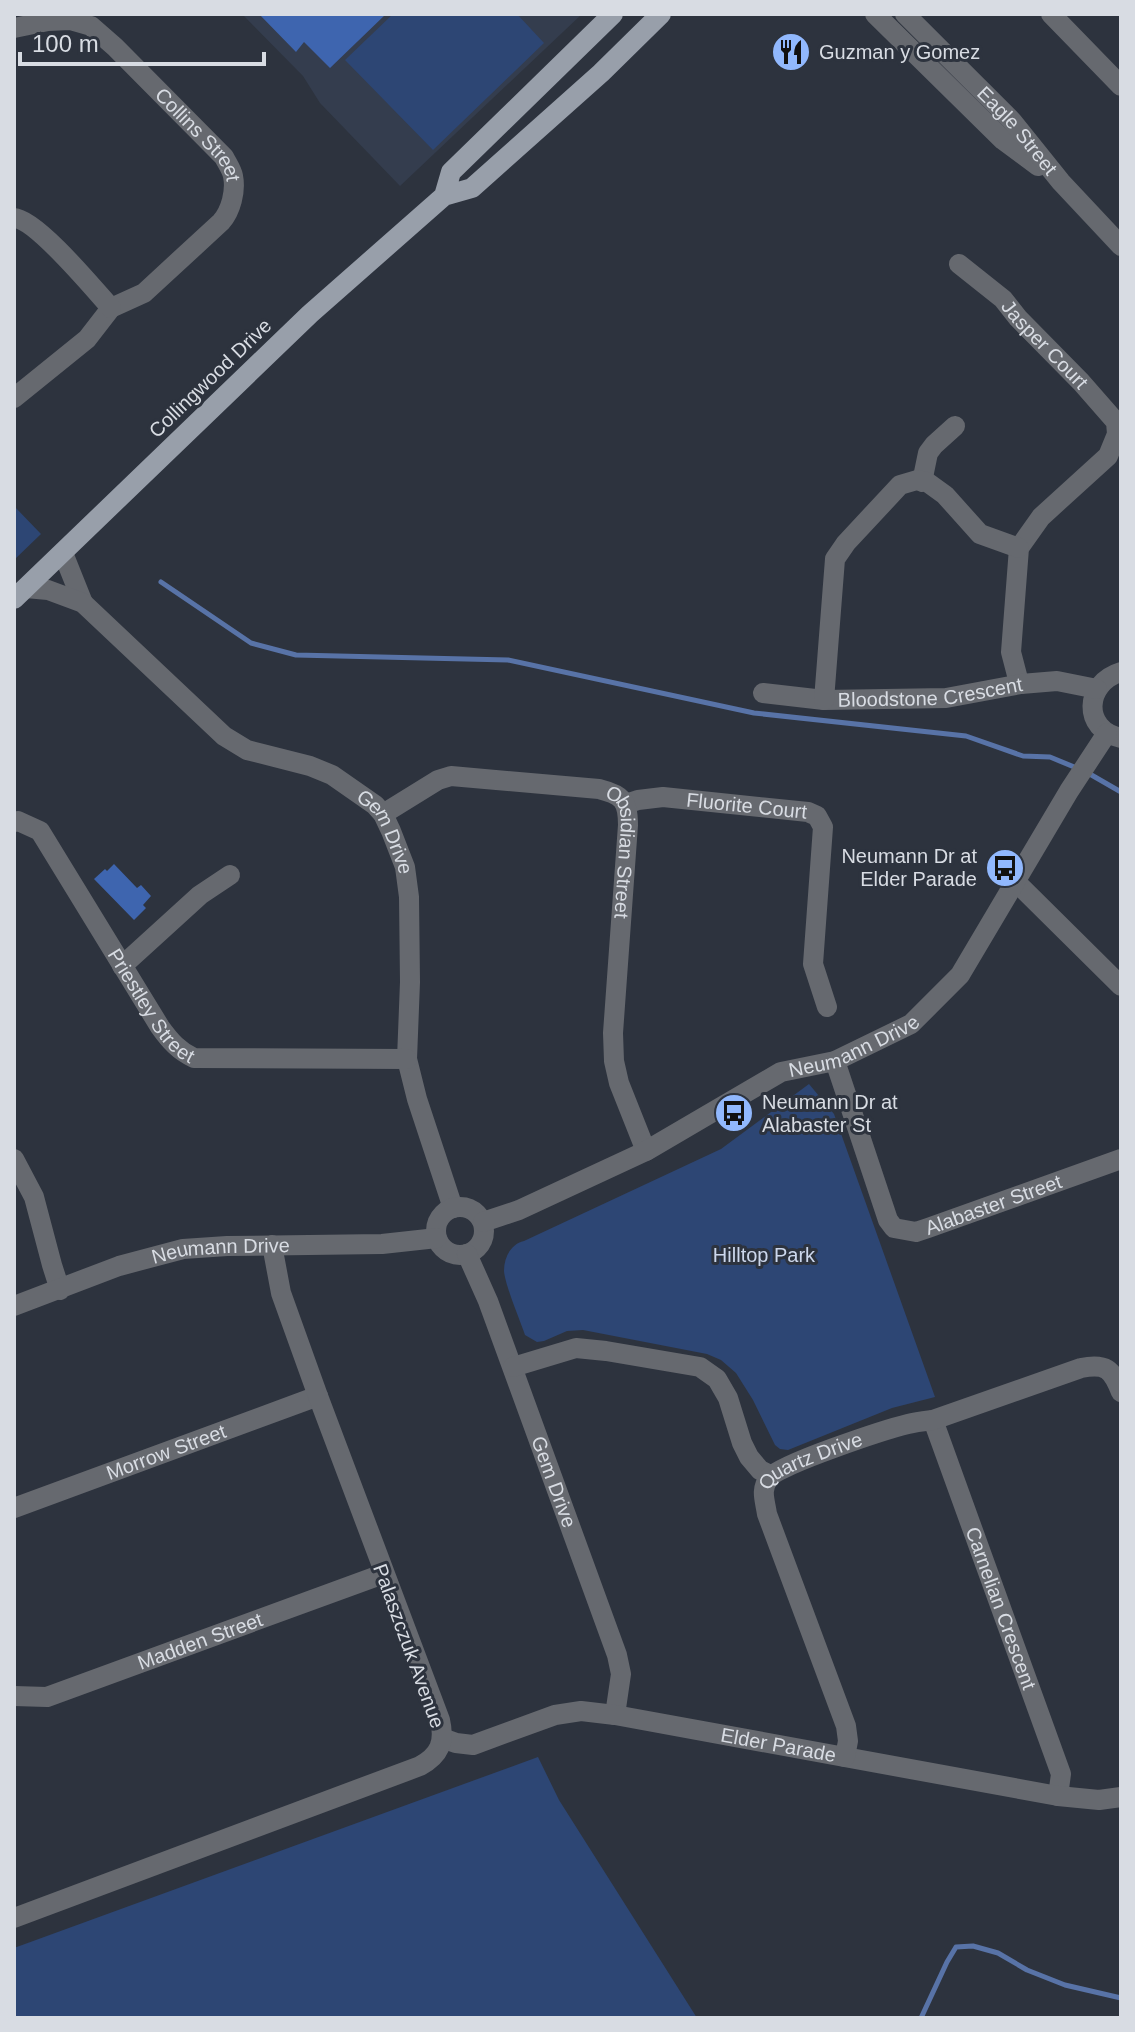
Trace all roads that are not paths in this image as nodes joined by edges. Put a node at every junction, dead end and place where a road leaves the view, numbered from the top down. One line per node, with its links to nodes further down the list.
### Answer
1 (613, 14): 9 (main road, Collingwood Drive)
2 (661, 14): 9 (main road, Collingwood Drive)
3 (875, 14): 8 (street, Eagle Street)
4 (905, 14): 8 (street, Eagle Street)
5 (1051, 14): 7 (street)
6 (14, 28): 13 (street, Collins Street)
7 (1121, 86)
8 (1061, 182): 11 (street, Eagle Street)
9 (444, 196): 19 (main road, Collingwood Drive)
10 (14, 218): 13 (street)
11 (1121, 246)
12 (959, 264): 16 (street, Jasper Court)
13 (111, 308): 14 (street, Collins Street)
14 (14, 398)
15 (955, 426): 17 (street)
16 (1119, 432): 18 (street, Jasper Court)
17 (922, 482): 18 (street); 26 (street)
18 (1019, 548): 23 (street)
19 (63, 553): 20 (main road, Collingwood Drive); 21 (street, Gem Drive)
20 (20, 593): 21 (street, Gem Drive)
21 (83, 603): 29 (street, Gem Drive)
22 (1121, 672): 24 (street)
23 (1021, 684): 24 (street, Bloodstone Crescent); 26 (street, Bloodstone Crescent)
24 (1097, 689): 27 (street)
25 (763, 693): 26 (street, Bloodstone Crescent)
26 (824, 700)
27 (1114, 735): 32 (street, Neumann Drive)
28 (626, 804): 29 (street, Obsidian Street); 35 (street, Fluorite Court); 38 (street, Obsidian Street)
29 (383, 814): 36 (street, Gem Drive)
30 (14, 822): 33 (street, Priestley Street)
31 (230, 875): 33 (street)
32 (1016, 882): 34 (street); 37 (street, Neumann Drive)
33 (122, 966): 36 (street, Priestley Street)
34 (1121, 986)
35 (827, 1007)
36 (407, 1059): 41 (street, Gem Drive)
37 (835, 1061): 38 (street, Neumann Drive); 40 (street, Alabaster Street)
38 (646, 1151): 42 (street, Neumann Drive)
39 (14, 1159): 46 (street)
40 (1121, 1159)
41 (453, 1208): 42 (street); 43 (street)
42 (483, 1222): 45 (street)
43 (437, 1238): 44 (street, Neumann Drive); 45 (street)
44 (272, 1245): 46 (street, Neumann Drive); 50 (street, Palaszczuk Avenue)
45 (467, 1254): 48 (street, Gem Drive)
46 (60, 1290): 47 (street, Neumann Drive)
47 (14, 1306)
48 (513, 1367): 52 (street); 56 (street, Gem Drive)
49 (1121, 1392): 51 (street, Quartz Drive)
50 (318, 1396): 53 (street, Morrow Street); 54 (street, Palaszczuk Avenue)
51 (933, 1420): 52 (street, Quartz Drive); 59 (street, Carnelian Crescent)
52 (770, 1475): 58 (street, Quartz Drive)
53 (14, 1508)
54 (383, 1574): 55 (street, Madden Street); 57 (street, Palaszczuk Avenue)
55 (14, 1696)
56 (615, 1715): 57 (street, Elder Parade); 58 (street, Elder Parade)
57 (442, 1738): 61 (street, Palaszczuk Avenue)
58 (845, 1757): 59 (street, Elder Parade)
59 (1058, 1796): 60 (street, Elder Parade)
60 (1121, 1797)
61 (14, 1918)

